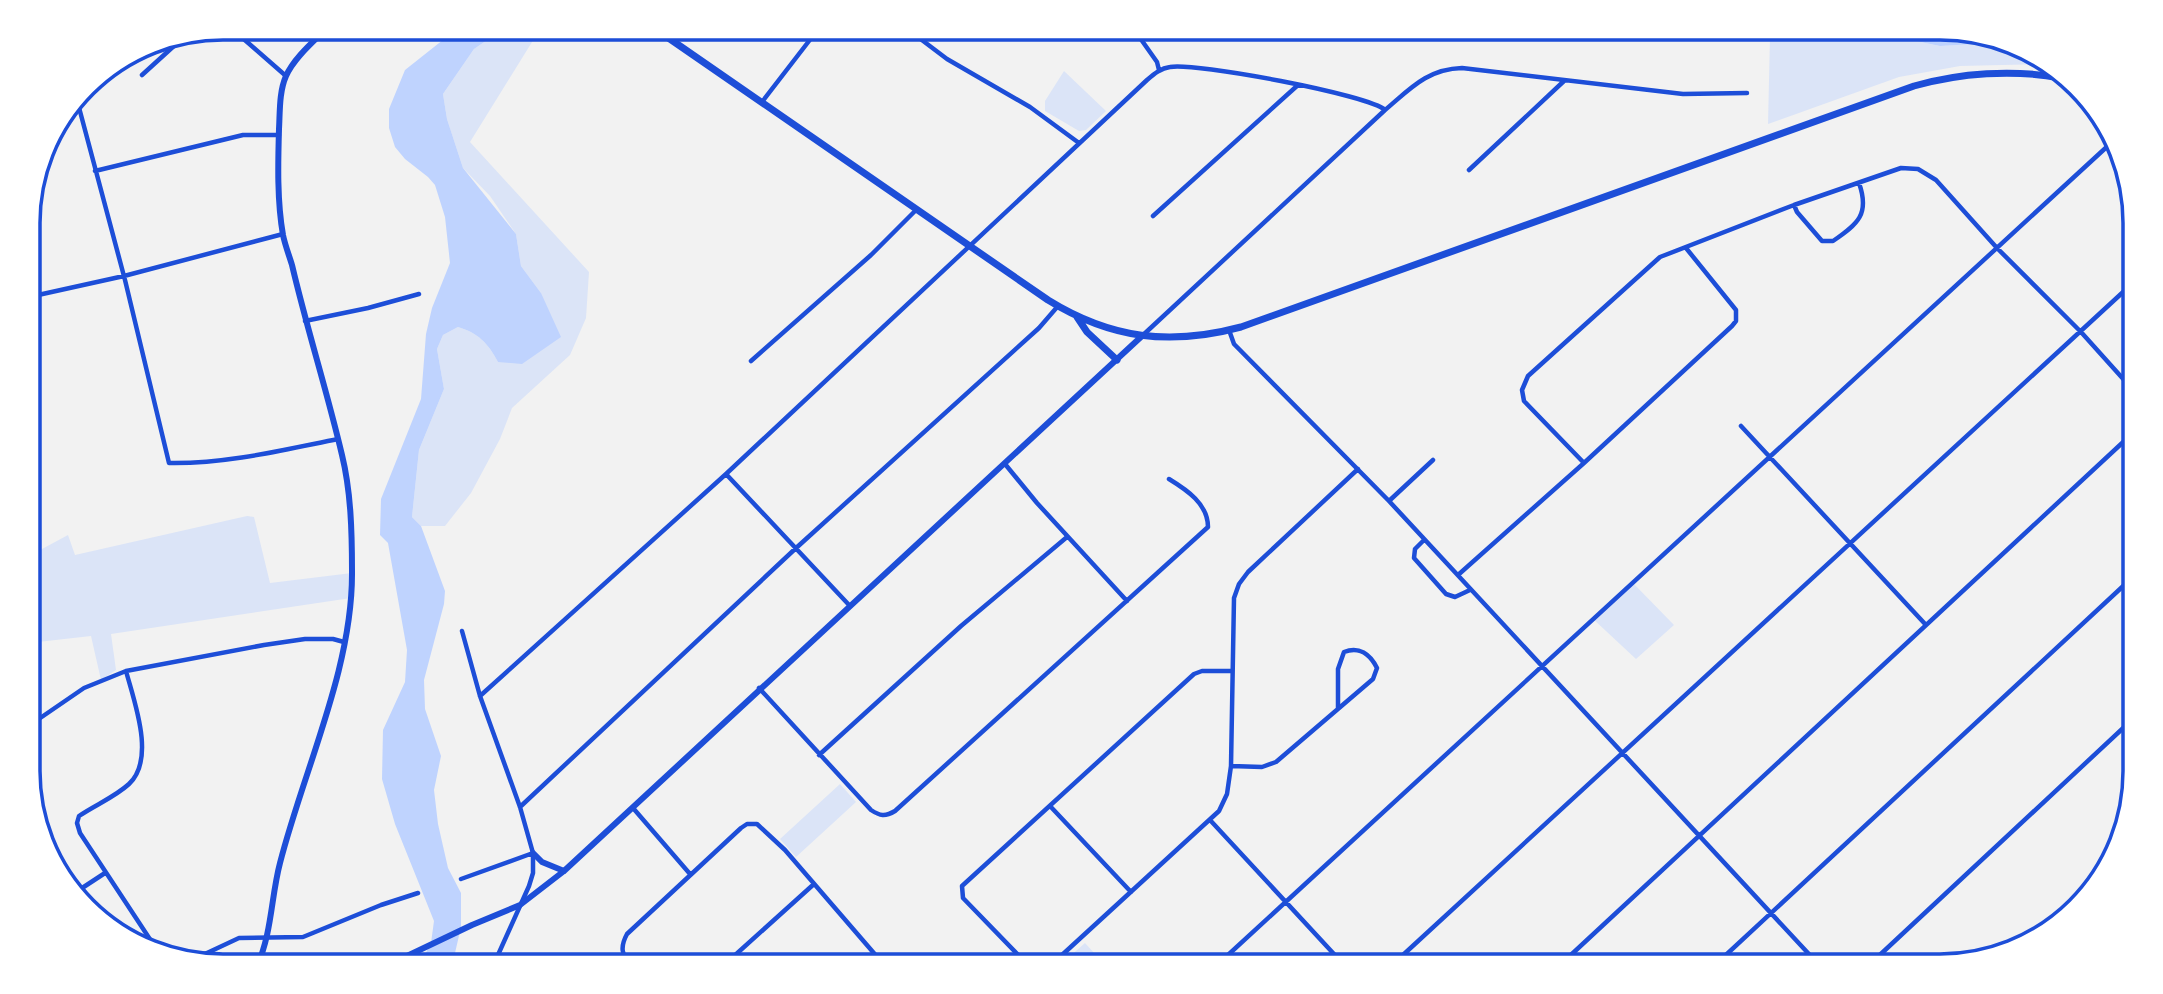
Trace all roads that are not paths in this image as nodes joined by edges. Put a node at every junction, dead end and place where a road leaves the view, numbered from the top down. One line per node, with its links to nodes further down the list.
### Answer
1 (245, 40): 10 (street)
2 (315, 40): 10 (street)
3 (671, 40): 15 (main road)
4 (810, 40): 15 (street)
5 (922, 40): 19 (street)
6 (1141, 40): 8 (street)
7 (173, 47): 9 (street)
8 (1159, 71): 13 (street); 19 (street)
9 (142, 75)
10 (286, 76): 18 (street)
11 (2050, 77): 38 (main road)
12 (1564, 80): 14 (street); 17 (street); 21 (street)
13 (1299, 84): 17 (street); 26 (street)
14 (1748, 93)
15 (761, 102): 25 (main road)
16 (80, 110): 22 (street)
17 (1385, 110): 40 (street)
18 (279, 135): 22 (street); 27 (street)
19 (1079, 143): 28 (street)
20 (2106, 147): 30 (street)
21 (1469, 170)
22 (95, 171): 31 (street)
23 (1859, 183): 24 (street); 24 (street); 30 (street)
24 (1794, 205): 29 (street)
25 (917, 209): 28 (main road); 42 (street)
26 (1153, 216)
27 (283, 234): 31 (street); 37 (street)
28 (970, 246): 35 (main road); 52 (street)
29 (1686, 247): 49 (street); 49 (street)
30 (1997, 248): 39 (street); 47 (street)
31 (124, 276): 33 (street); 45 (street)
32 (2123, 292): 39 (street)
33 (41, 294)
34 (419, 294): 37 (street)
35 (1058, 306): 36 (main road); 58 (street)
36 (1077, 317): 40 (main road); 41 (main road)
37 (304, 321): 45 (street)
38 (1230, 330): 40 (main road); 51 (street)
39 (2081, 332): 43 (street); 57 (street)
40 (1143, 336): 41 (street)
41 (1117, 360): 50 (street)
42 (751, 361)
43 (2123, 379)
44 (1741, 426): 47 (street)
45 (338, 439): 66 (street)
46 (2123, 442): 64 (street)
47 (1769, 456): 57 (street); 67 (street)
48 (1433, 460): 54 (street)
49 (1584, 463): 59 (street)
50 (1005, 464): 55 (street); 63 (street)
51 (1358, 470): 54 (street); 69 (street)
52 (726, 474): 58 (street); 71 (street)
53 (1169, 479): 62 (street)
54 (1389, 501): 56 (street)
55 (1068, 537): 62 (street); 76 (street)
56 (1424, 540): 59 (street); 61 (street)
57 (1849, 542): 64 (street); 75 (street)
58 (795, 549): 63 (street); 79 (street)
59 (1457, 575): 61 (street)
60 (2123, 586): 94 (street)
61 (1470, 590): 67 (street)
62 (1127, 601): 76 (street)
63 (850, 606): 70 (street)
64 (1926, 625): 82 (street)
65 (462, 631): 71 (street)
66 (344, 642): 68 (street); 95 (street)
67 (1541, 666): 75 (street); 92 (street)
68 (126, 671): 73 (street); 85 (street)
69 (1232, 671): 77 (street); 78 (street)
70 (759, 688): 76 (street); 80 (street)
71 (480, 696): 79 (street)
72 (1338, 708): 72 (street); 77 (street)
73 (40, 718)
74 (2123, 728): 104 (street)
75 (1622, 753): 82 (street); 100 (street)
76 (819, 755)
77 (1231, 766): 81 (street)
78 (1050, 806): 90 (street); 111 (street)
79 (520, 807): 83 (street)
80 (633, 808): 84 (street); 86 (street)
81 (1210, 821): 90 (street); 92 (street)
82 (1699, 835): 94 (street); 101 (street)
83 (533, 853): 84 (street); 87 (street); 93 (street)
84 (564, 871): 93 (street)
85 (105, 873): 89 (street); 96 (street)
86 (690, 874): 88 (street); 108 (street)
87 (461, 879)
88 (814, 884): 109 (street); 110 (street)
89 (83, 888)
90 (1131, 892): 112 (street)
91 (418, 893): 95 (street)
92 (1285, 901): 98 (street); 99 (street)
93 (520, 905): 106 (street); 107 (street)
94 (1771, 913): 102 (street); 103 (street)
95 (267, 937): 97 (street); 105 (street)
96 (149, 938)
97 (208, 953)
98 (1229, 953)
99 (1333, 953)
100 (1405, 953)
101 (1573, 953)
102 (1728, 953)
103 (1808, 953)
104 (1882, 953)
105 (261, 954)
106 (411, 954)
107 (498, 954)
108 (622, 954)
109 (737, 954)
110 (874, 954)
111 (1017, 954)
112 (1064, 954)

